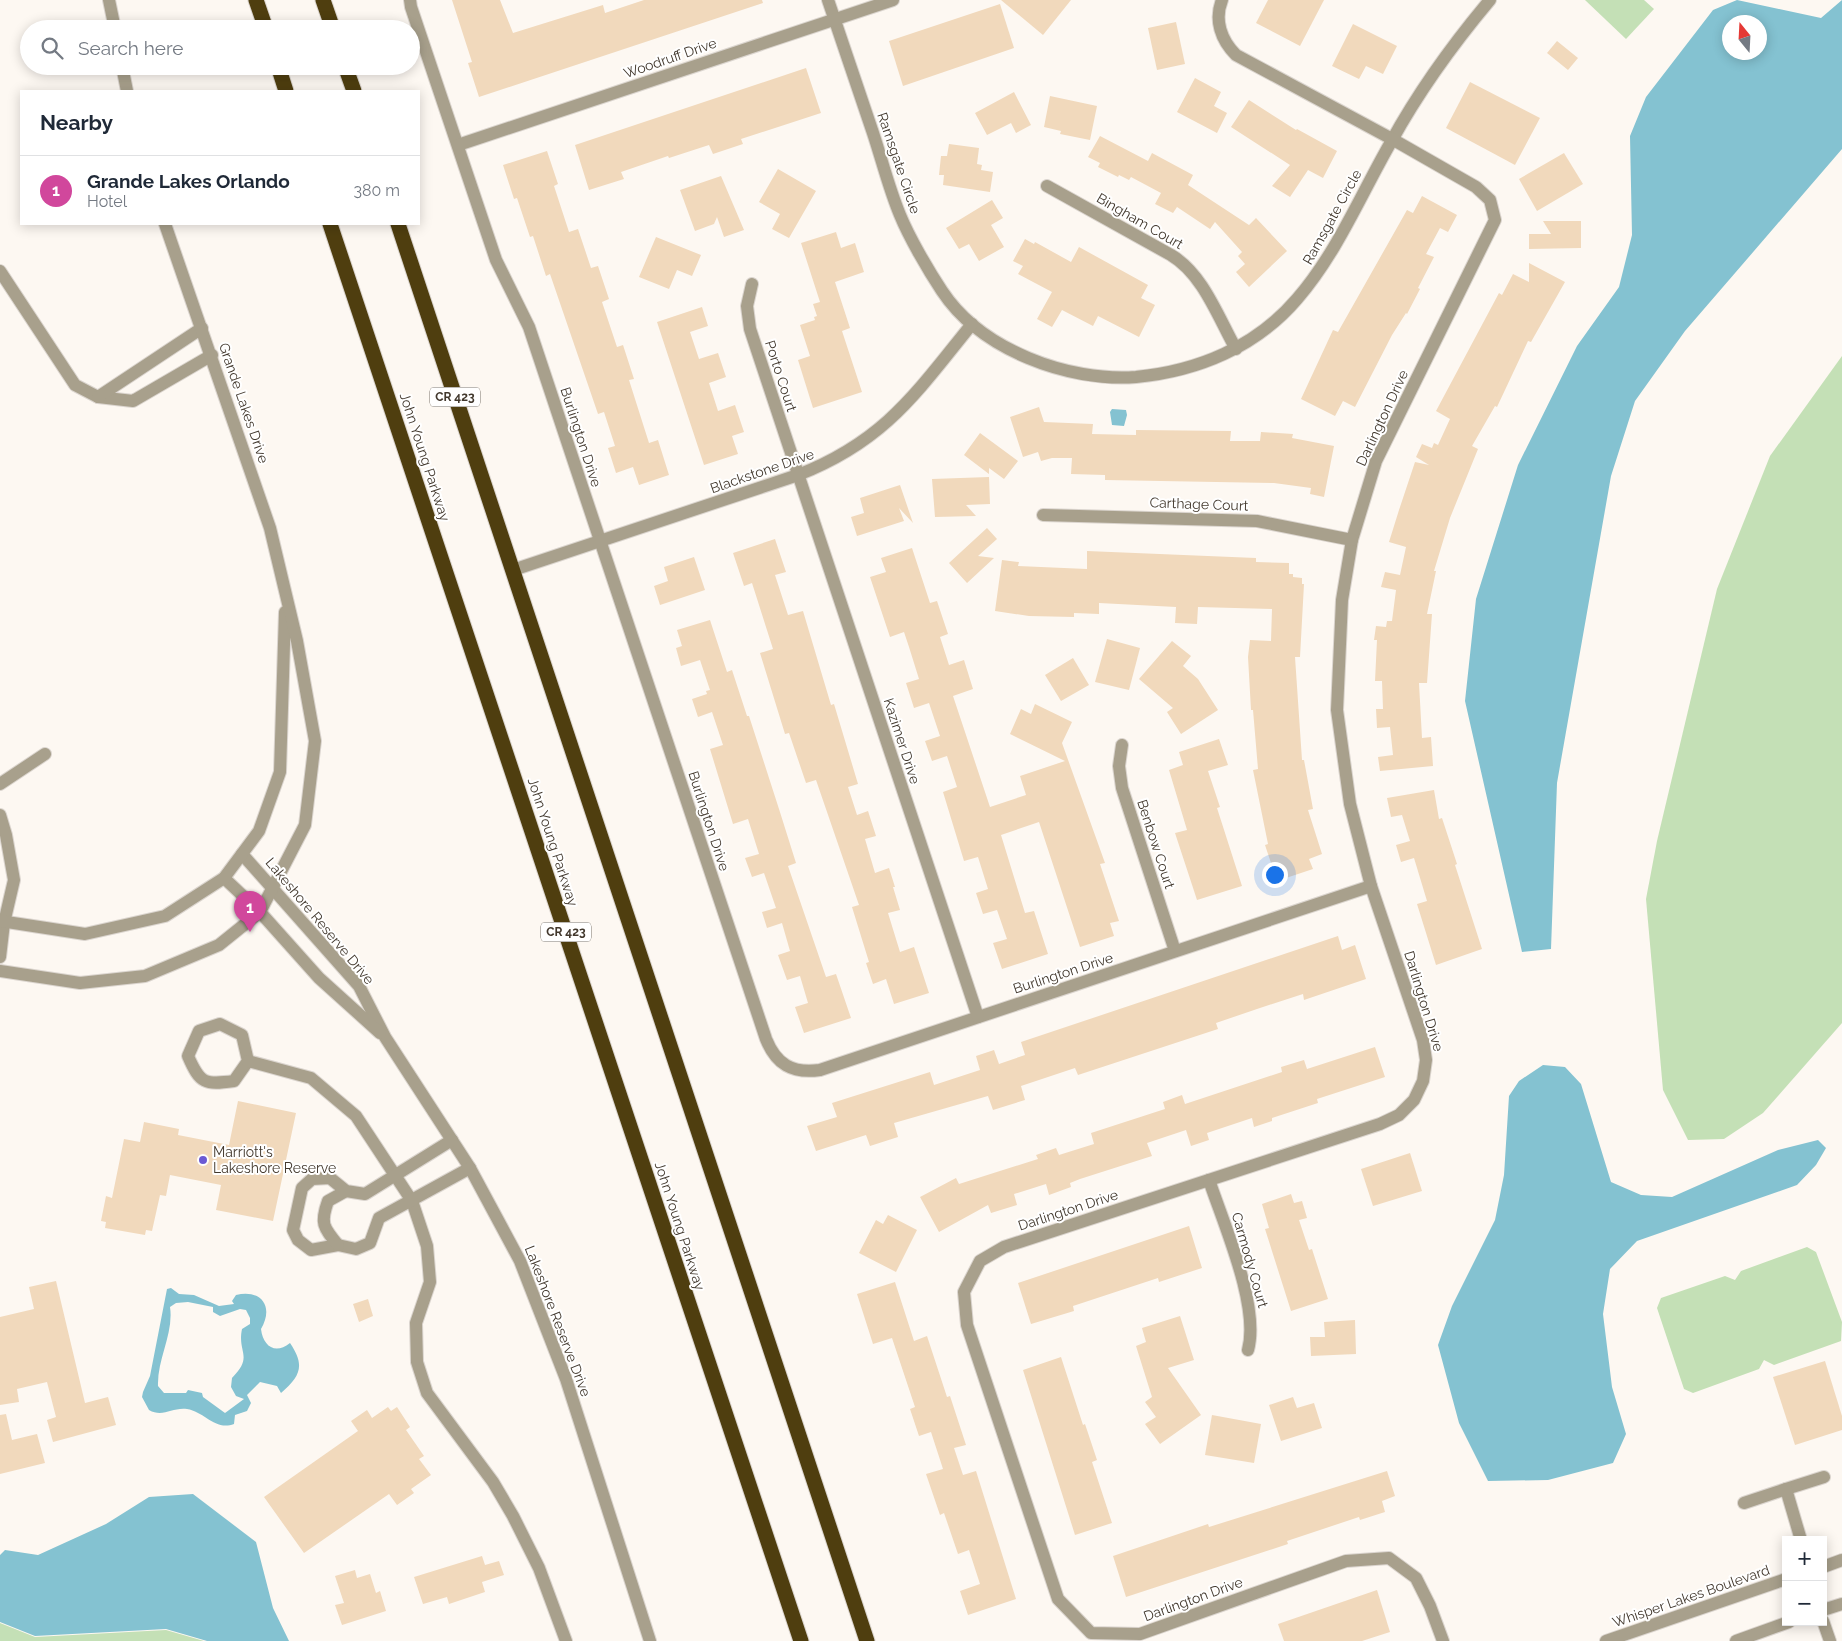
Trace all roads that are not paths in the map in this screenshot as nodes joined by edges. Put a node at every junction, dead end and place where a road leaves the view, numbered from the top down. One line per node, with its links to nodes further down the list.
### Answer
1 (109, 0): 10 (street)
2 (256, 0): 11 (highway)
3 (324, 0): 12 (highway)
4 (410, 0): 13 (street, Burlington Drive)
5 (828, 0): 9 (street, Ramsgate Circle)
6 (893, 0): 9 (street, Woodruff Drive)
7 (1222, 0): 21 (street, Darlington Drive)
8 (1490, 0): 21 (street, Ramsgate Circle)
9 (834, 19): 22 (street, Woodruff Drive); 29 (street, Ramsgate Circle)
10 (113, 20)
11 (263, 20)
12 (330, 20)
13 (414, 20)
14 (420, 36): 22 (street, Burlington Drive)
15 (124, 75): 18 (street)
16 (281, 75): 19 (highway)
17 (349, 75): 20 (highway)
18 (127, 90)
19 (286, 90)
20 (354, 90)
21 (1392, 139): 31 (street, Ramsgate Circle); 36 (street, Darlington Drive)
22 (458, 146): 37 (street, Burlington Drive)
23 (1047, 186): 31 (street, Bingham Court)
24 (166, 225): 30 (street, Grande Lakes Drive)
25 (330, 225): 77 (highway, John Young Parkway / CR 423)
26 (398, 225): 38 (highway, CR 423)
27 (0, 271): 33 (street)
28 (752, 284): 34 (street, Porto Court)
29 (972, 324): 31 (street, Ramsgate Circle); 34 (street, Blackstone Drive)
30 (202, 328): 32 (street, Grande Lakes Drive); 33 (street)
31 (1236, 349)
32 (212, 355): 33 (street); 39 (street, Grande Lakes Drive)
33 (98, 398)
34 (798, 475): 37 (street, Blackstone Drive); 53 (street, Kazimer Drive)
35 (1043, 515): 36 (street, Carthage Court)
36 (1352, 540): 47 (street, Darlington Drive)
37 (600, 542): 38 (street, Blackstone Drive); 53 (street, Burlington Drive)
38 (513, 570): 78 (highway, CR 423)
39 (285, 595): 44 (street, Grande Lakes Drive); 46 (street, Grande Lakes Drive)
40 (1122, 745): 50 (street, Benbow Court)
41 (45, 754): 42 (street)
42 (0, 784)
43 (0, 815): 49 (street)
44 (242, 854): 45 (street, Grande Lakes Drive); 46 (street, Lakeshore Reserve Drive)
45 (224, 878): 48 (street, Lakeshore Reserve Drive); 49 (street)
46 (273, 886): 48 (street, Grande Lakes Drive); 54 (street, Lakeshore Reserve Drive)
47 (1371, 886): 50 (street, Burlington Drive); 59 (street, Darlington Drive)
48 (260, 912): 52 (street); 54 (street, Lakeshore Reserve Drive)
49 (2, 922): 51 (street)
50 (1175, 951): 53 (street, Burlington Drive)
51 (0, 957)
52 (0, 971)
53 (978, 1016)
54 (385, 1037): 56 (street, Lakeshore Reserve Drive)
55 (248, 1061): 55 (street); 58 (street)
56 (452, 1140): 57 (street, Lakeshore Reserve Drive); 58 (street)
57 (470, 1168): 61 (street); 76 (street, Lakeshore Reserve Drive)
58 (395, 1174): 60 (street); 61 (street)
59 (1209, 1180): 63 (street, Carmody Court); 79 (street, Darlington Drive)
60 (346, 1191): 62 (street); 62 (street)
61 (412, 1201): 62 (street); 75 (street)
62 (338, 1245)
63 (1248, 1350)
64 (1824, 1477): 65 (street)
65 (1786, 1490): 66 (street); 67 (street)
66 (1744, 1503)
67 (1800, 1536)
68 (1842, 1560): 69 (street)
69 (1827, 1565)
70 (1782, 1580): 80 (street, Whisper Lakes Boulevard)
71 (1842, 1604): 72 (street)
72 (1827, 1609)
73 (1782, 1625): 81 (street)
74 (1825, 1626): 82 (street)
75 (566, 1641)
76 (650, 1641)
77 (801, 1641)
78 (867, 1641)
79 (1442, 1641)
80 (1606, 1641)
81 (1736, 1641)
82 (1830, 1641)

